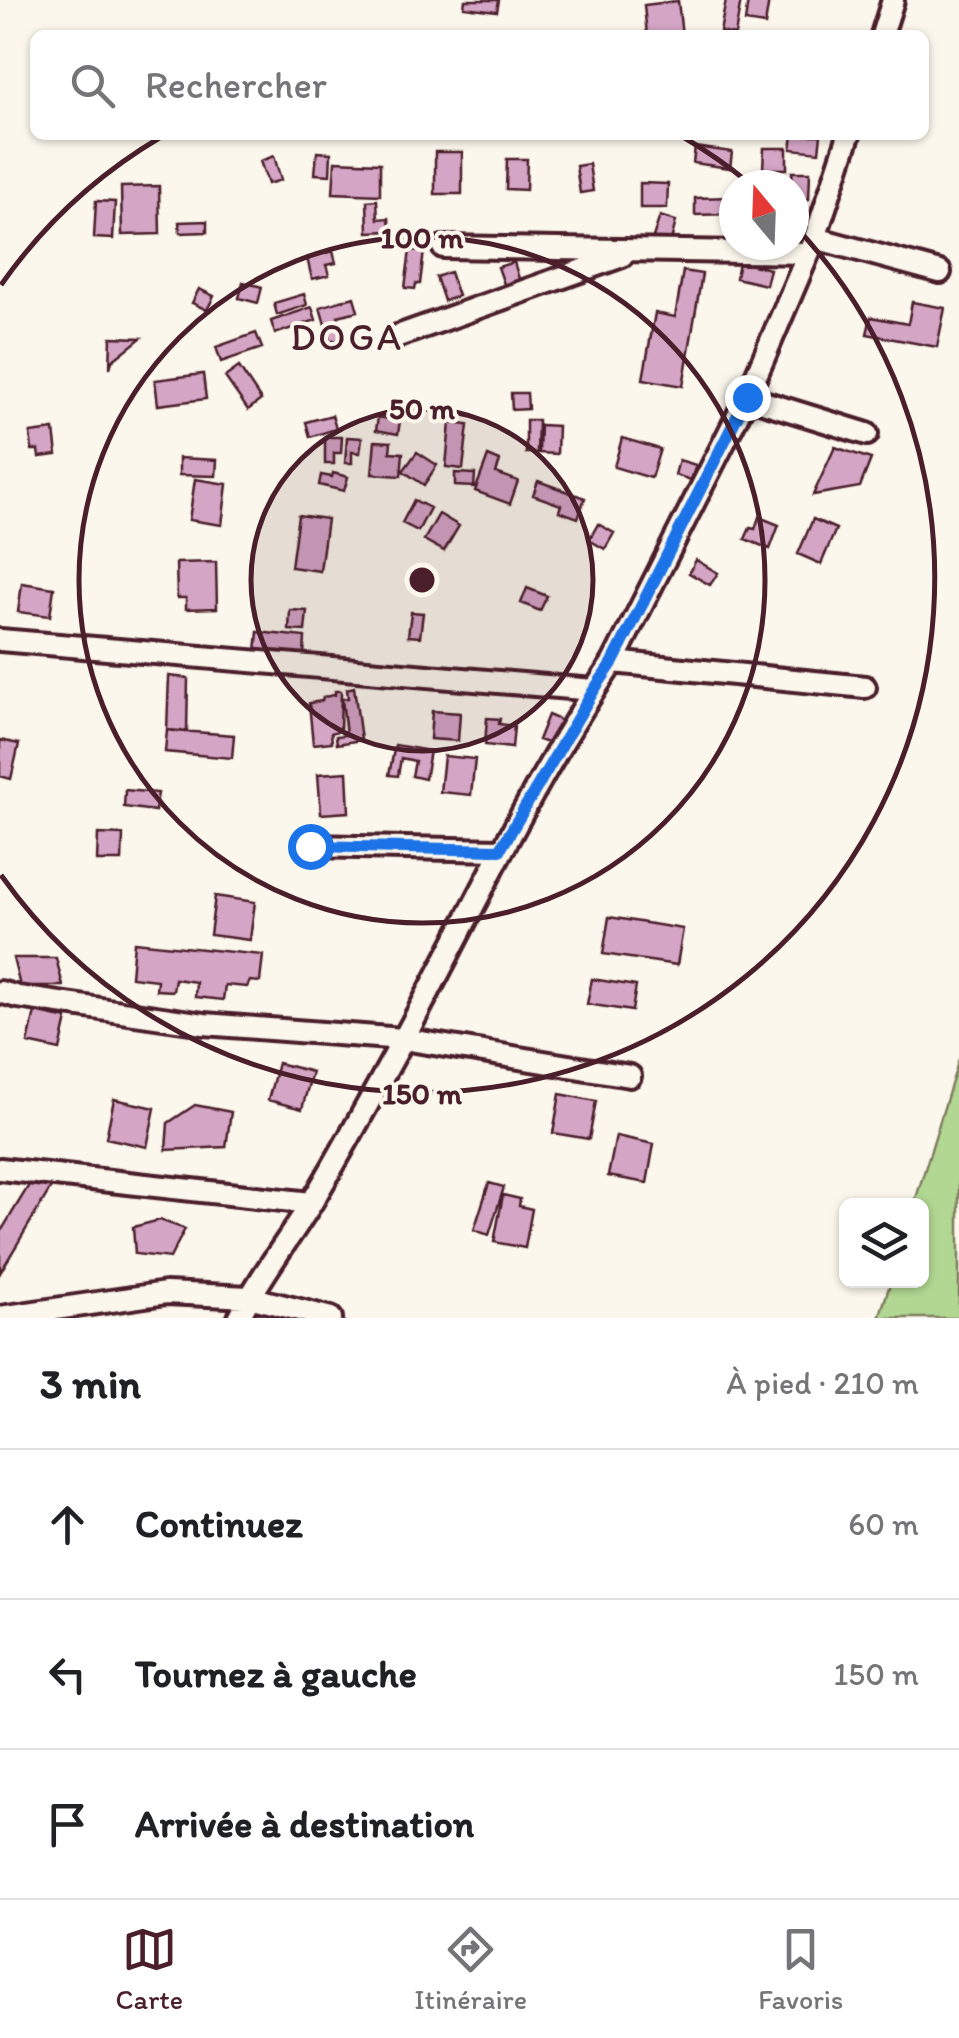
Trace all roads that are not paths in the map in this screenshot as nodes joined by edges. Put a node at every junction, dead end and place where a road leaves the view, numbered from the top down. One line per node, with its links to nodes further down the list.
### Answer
1 (893, 0): 2 (street)
2 (884, 30)
3 (846, 140): 4 (street)
4 (812, 246): 6 (street); 7 (street); 9 (street)
5 (443, 247): 6 (street)
6 (638, 251): 8 (street)
7 (940, 272)
8 (396, 337)
9 (747, 397): 10 (street); 12 (street)
10 (867, 434)
11 (0, 640): 14 (street)
12 (613, 662): 13 (street); 14 (street)
13 (865, 688)
14 (594, 690): 16 (street)
15 (310, 846): 16 (street)
16 (500, 850): 18 (street)
17 (0, 992): 18 (street)
18 (403, 1040): 19 (street); 21 (street)
19 (630, 1076)
20 (0, 1168): 21 (street)
21 (311, 1204): 22 (street)
22 (249, 1298): 23 (street); 24 (street); 25 (street)
23 (0, 1317)
24 (239, 1318)
25 (331, 1318)

